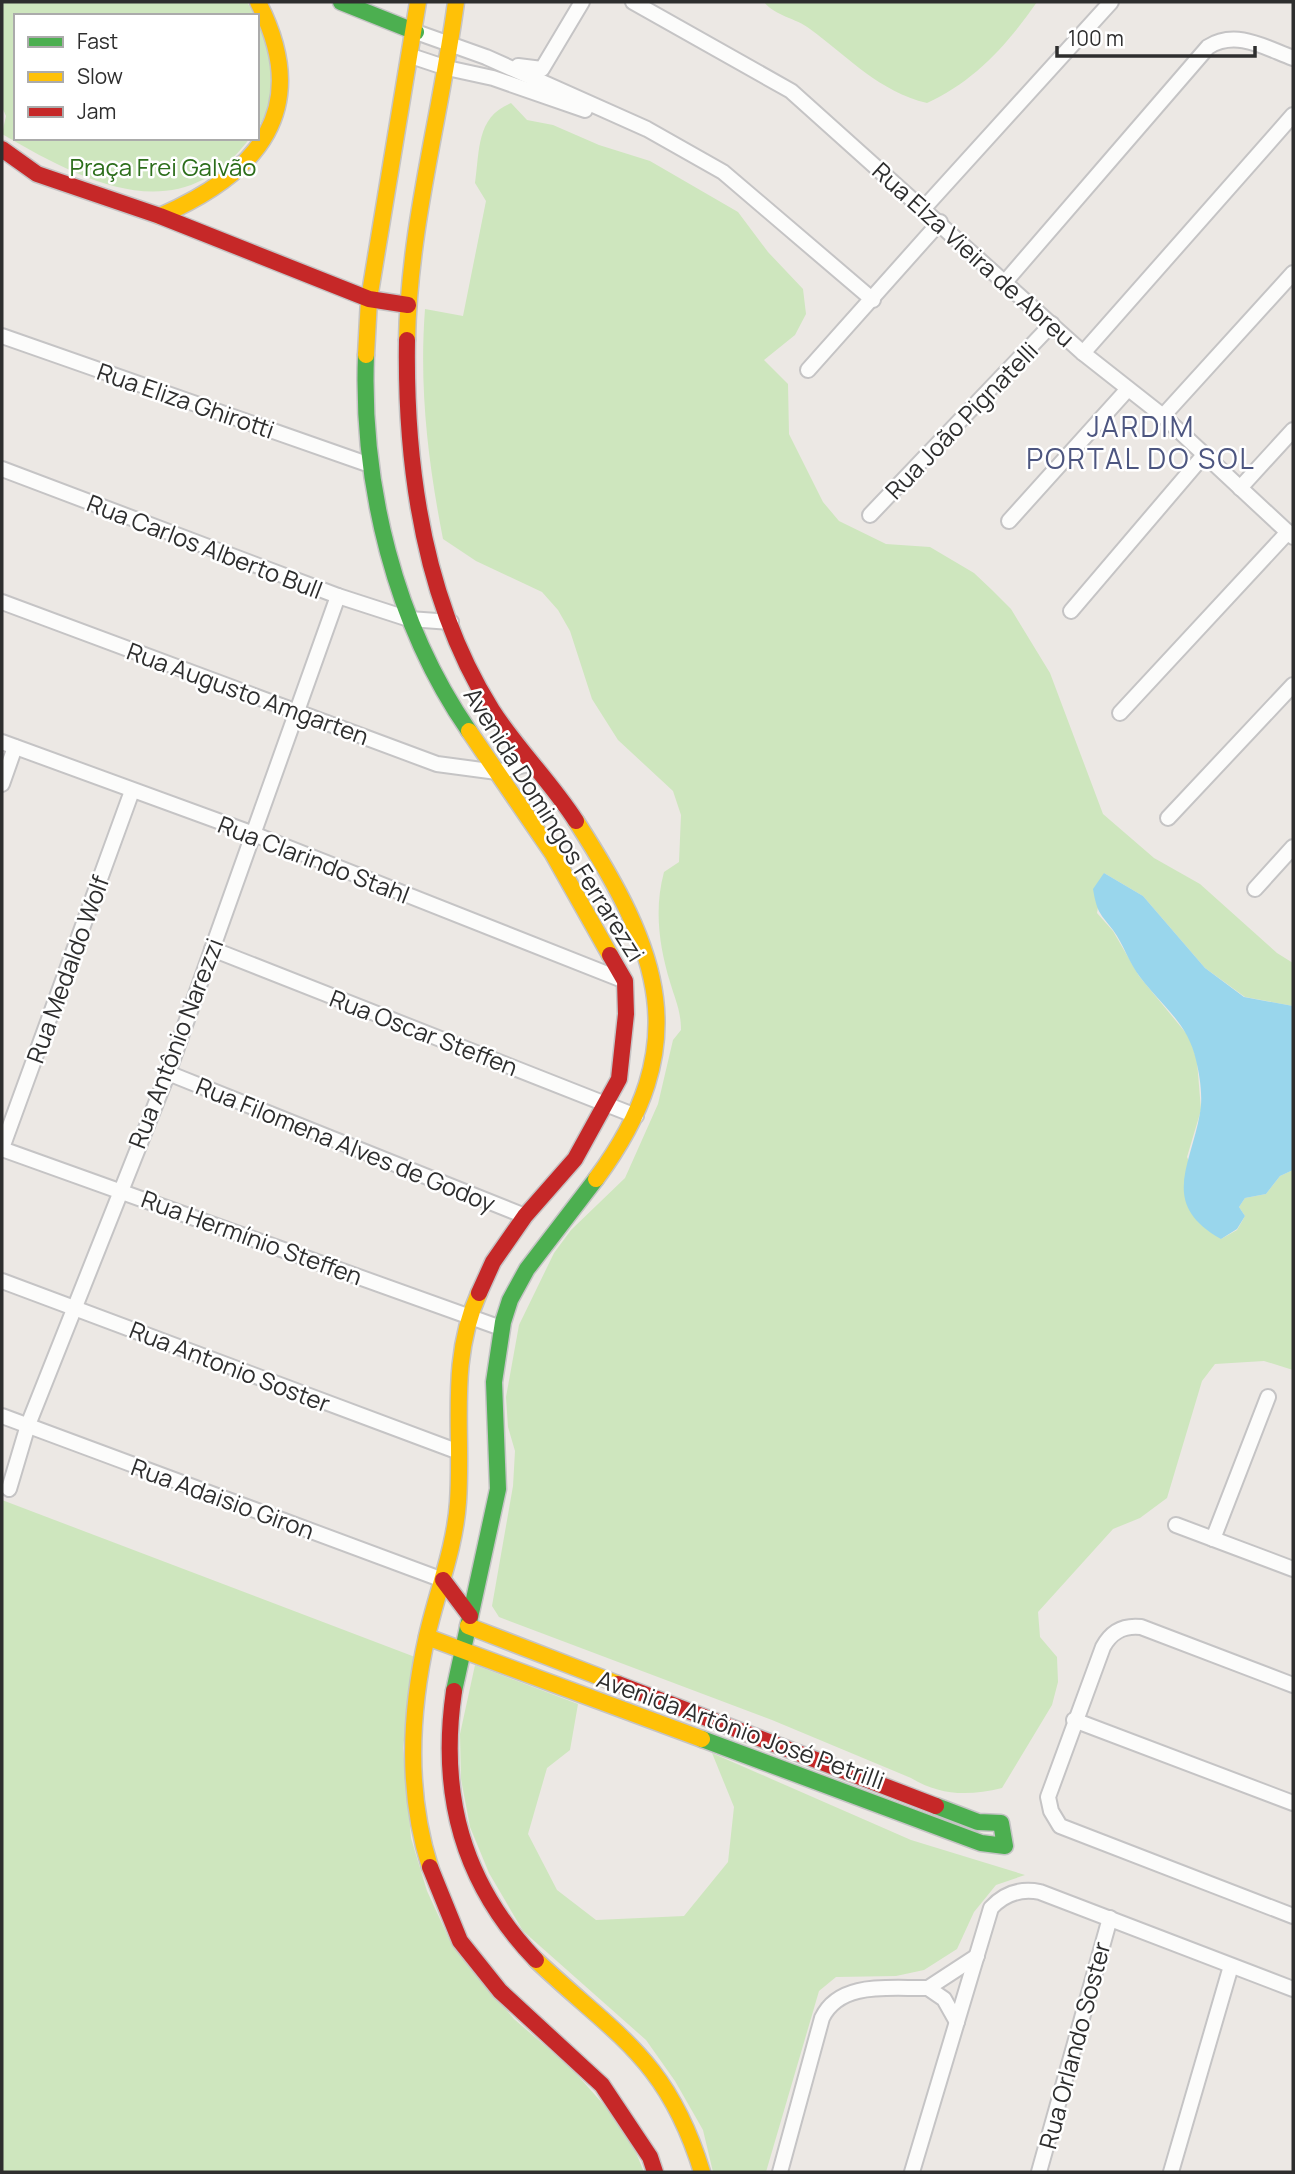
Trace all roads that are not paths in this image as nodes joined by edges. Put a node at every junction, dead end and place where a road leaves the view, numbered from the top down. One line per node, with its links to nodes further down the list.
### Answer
1 (258, 2): 18 (main road)
2 (341, 2): 8 (main road)
3 (418, 2): 8 (main road, Avenida Domingos Ferrarezzi)
4 (456, 2): 9 (main road, Avenida Domingos Ferrarezzi)
5 (582, 2): 11 (street)
6 (633, 2): 17 (street, Rua Elza Vieira de Abreu)
7 (1111, 2): 17 (street)
8 (416, 32): 9 (street); 10 (main road, Avenida Domingos Ferrarezzi)
9 (452, 45): 11 (street); 13 (main road, Avenida Domingos Ferrarezzi)
10 (411, 56): 13 (street); 22 (main road, Avenida Domingos Ferrarezzi)
11 (486, 57): 15 (street)
12 (1293, 58): 21 (street)
13 (447, 68): 15 (street); 24 (main road, Avenida Domingos Ferrarezzi)
14 (1293, 115): 27 (street)
15 (647, 129): 23 (street)
16 (2, 149): 18 (main road)
17 (923, 208): 19 (street, Rua Elza Vieira de Abreu)
18 (160, 216): 22 (main road)
19 (940, 222): 21 (street, Rua Elza Vieira de Abreu); 23 (street)
20 (1293, 273): 30 (street)
21 (1005, 282): 25 (street, Rua Elza Vieira de Abreu)
22 (369, 299): 24 (main road); 33 (main road, Avenida Domingos Ferrarezzi)
23 (873, 300): 28 (street)
24 (408, 305): 43 (main road, Avenida Domingos Ferrarezzi)
25 (1052, 324): 27 (street, Rua Elza Vieira de Abreu); 36 (street, Rua João Pignatelli)
26 (2, 336): 33 (street, Rua Eliza Ghirotti)
27 (1083, 353): 29 (street, Rua Elza Vieira de Abreu)
28 (808, 370)
29 (1127, 390): 30 (street, Rua Elza Vieira de Abreu); 37 (street)
30 (1163, 416): 32 (street, Rua Elza Vieira de Abreu)
31 (1293, 430): 35 (street)
32 (1204, 455): 35 (street, Rua Elza Vieira de Abreu); 41 (street)
33 (370, 465): 42 (main road, Avenida Domingos Ferrarezzi)
34 (2, 469): 39 (street, Rua Carlos Alberto Bull)
35 (1240, 488): 38 (street, Rua Elza Vieira de Abreu)
36 (870, 515)
37 (1009, 521)
38 (1291, 534): 46 (street)
39 (338, 596): 42 (street, Rua Carlos Alberto Bull); 45 (street, Rua Antônio Narezzi)
40 (2, 602): 45 (street, Rua Augusto Amgarten)
41 (1071, 611)
42 (409, 619): 43 (street, Rua Carlos Alberto Bull); 49 (main road, Avenida Domingos Ferrarezzi)
43 (451, 622): 48 (main road, Avenida Domingos Ferrarezzi)
44 (1293, 685): 52 (street)
45 (297, 710): 49 (street, Rua Augusto Amgarten); 53 (street, Rua Antônio Narezzi)
46 (1120, 713)
47 (9, 744): 50 (street); 51 (street, Rua Clarindo Stahl)
48 (532, 762): 49 (street); 60 (main road, Avenida Domingos Ferrarezzi)
49 (497, 772): 57 (main road, Avenida Domingos Ferrarezzi)
50 (2, 784)
51 (132, 791): 53 (street, Rua Clarindo Stahl); 61 (street, Rua Medaldo Wolf)
52 (1168, 818)
53 (251, 833): 56 (street, Rua Antônio Narezzi); 57 (street, Rua Clarindo Stahl)
54 (1293, 847): 55 (street)
55 (1255, 889)
56 (212, 949): 58 (street, Rua Antônio Narezzi); 59 (street, Rua Oscar Steffen)
57 (625, 981): 59 (main road, Avenida Domingos Ferrarezzi)
58 (167, 1073): 62 (street, Rua Antônio Narezzi); 63 (street, Rua Filomena Alves de Godoy)
59 (608, 1104): 60 (street, Rua Oscar Steffen); 63 (main road, Avenida Domingos Ferrarezzi)
60 (636, 1116): 67 (main road, Avenida Domingos Ferrarezzi)
61 (2, 1148): 62 (street, Rua Hermínio Steffen)
62 (119, 1190): 65 (street, Rua Antônio Narezzi); 66 (street, Rua Hermínio Steffen)
63 (525, 1216): 66 (main road, Avenida Domingos Ferrarezzi)
64 (2, 1281): 65 (street, Rua Antonio Soster)
65 (75, 1308): 70 (street, Rua Antônio Narezzi); 71 (street, Rua Antonio Soster)
66 (469, 1315): 67 (street, Rua Hermínio Steffen); 71 (main road, Avenida Domingos Ferrarezzi)
67 (502, 1328): 77 (main road, Avenida Domingos Ferrarezzi)
68 (1268, 1397): 74 (street)
69 (2, 1416): 70 (street, Rua Adaisio Giron)
70 (28, 1425): 72 (street, Rua Antônio Narezzi); 76 (street, Rua Adaisio Giron)
71 (458, 1452): 76 (main road, Avenida Domingos Ferrarezzi)
72 (9, 1489)
73 (1176, 1525): 74 (street)
74 (1213, 1539): 75 (street)
75 (1293, 1569)
76 (443, 1580): 77 (main road); 78 (main road, Avenida Domingos Ferrarezzi)
77 (469, 1621): 79 (main road, Avenida Domingos Ferrarezzi); 79 (main road, Avenida Artônio José Petrilli)
78 (427, 1637): 79 (main road, Avenida Artônio José Petrilli); 90 (main road, Avenida Domingos Ferrarezzi)
79 (462, 1649): 91 (main road, Avenida Domingos Ferrarezzi)
80 (1293, 1685): 81 (street)
81 (1074, 1720): 82 (street); 83 (street)
82 (1293, 1803)
83 (1293, 1916)
84 (1110, 1918): 85 (street); 86 (street); 94 (street, Rua Orlando Soster)
85 (976, 1956): 87 (street); 89 (street)
86 (1231, 1966): 88 (street); 95 (street)
87 (928, 1988): 89 (street); 92 (street)
88 (1293, 1989)
89 (957, 2022): 93 (street)
90 (655, 2172)
91 (702, 2172)
92 (780, 2172)
93 (912, 2172)
94 (1039, 2172)
95 (1171, 2172)

